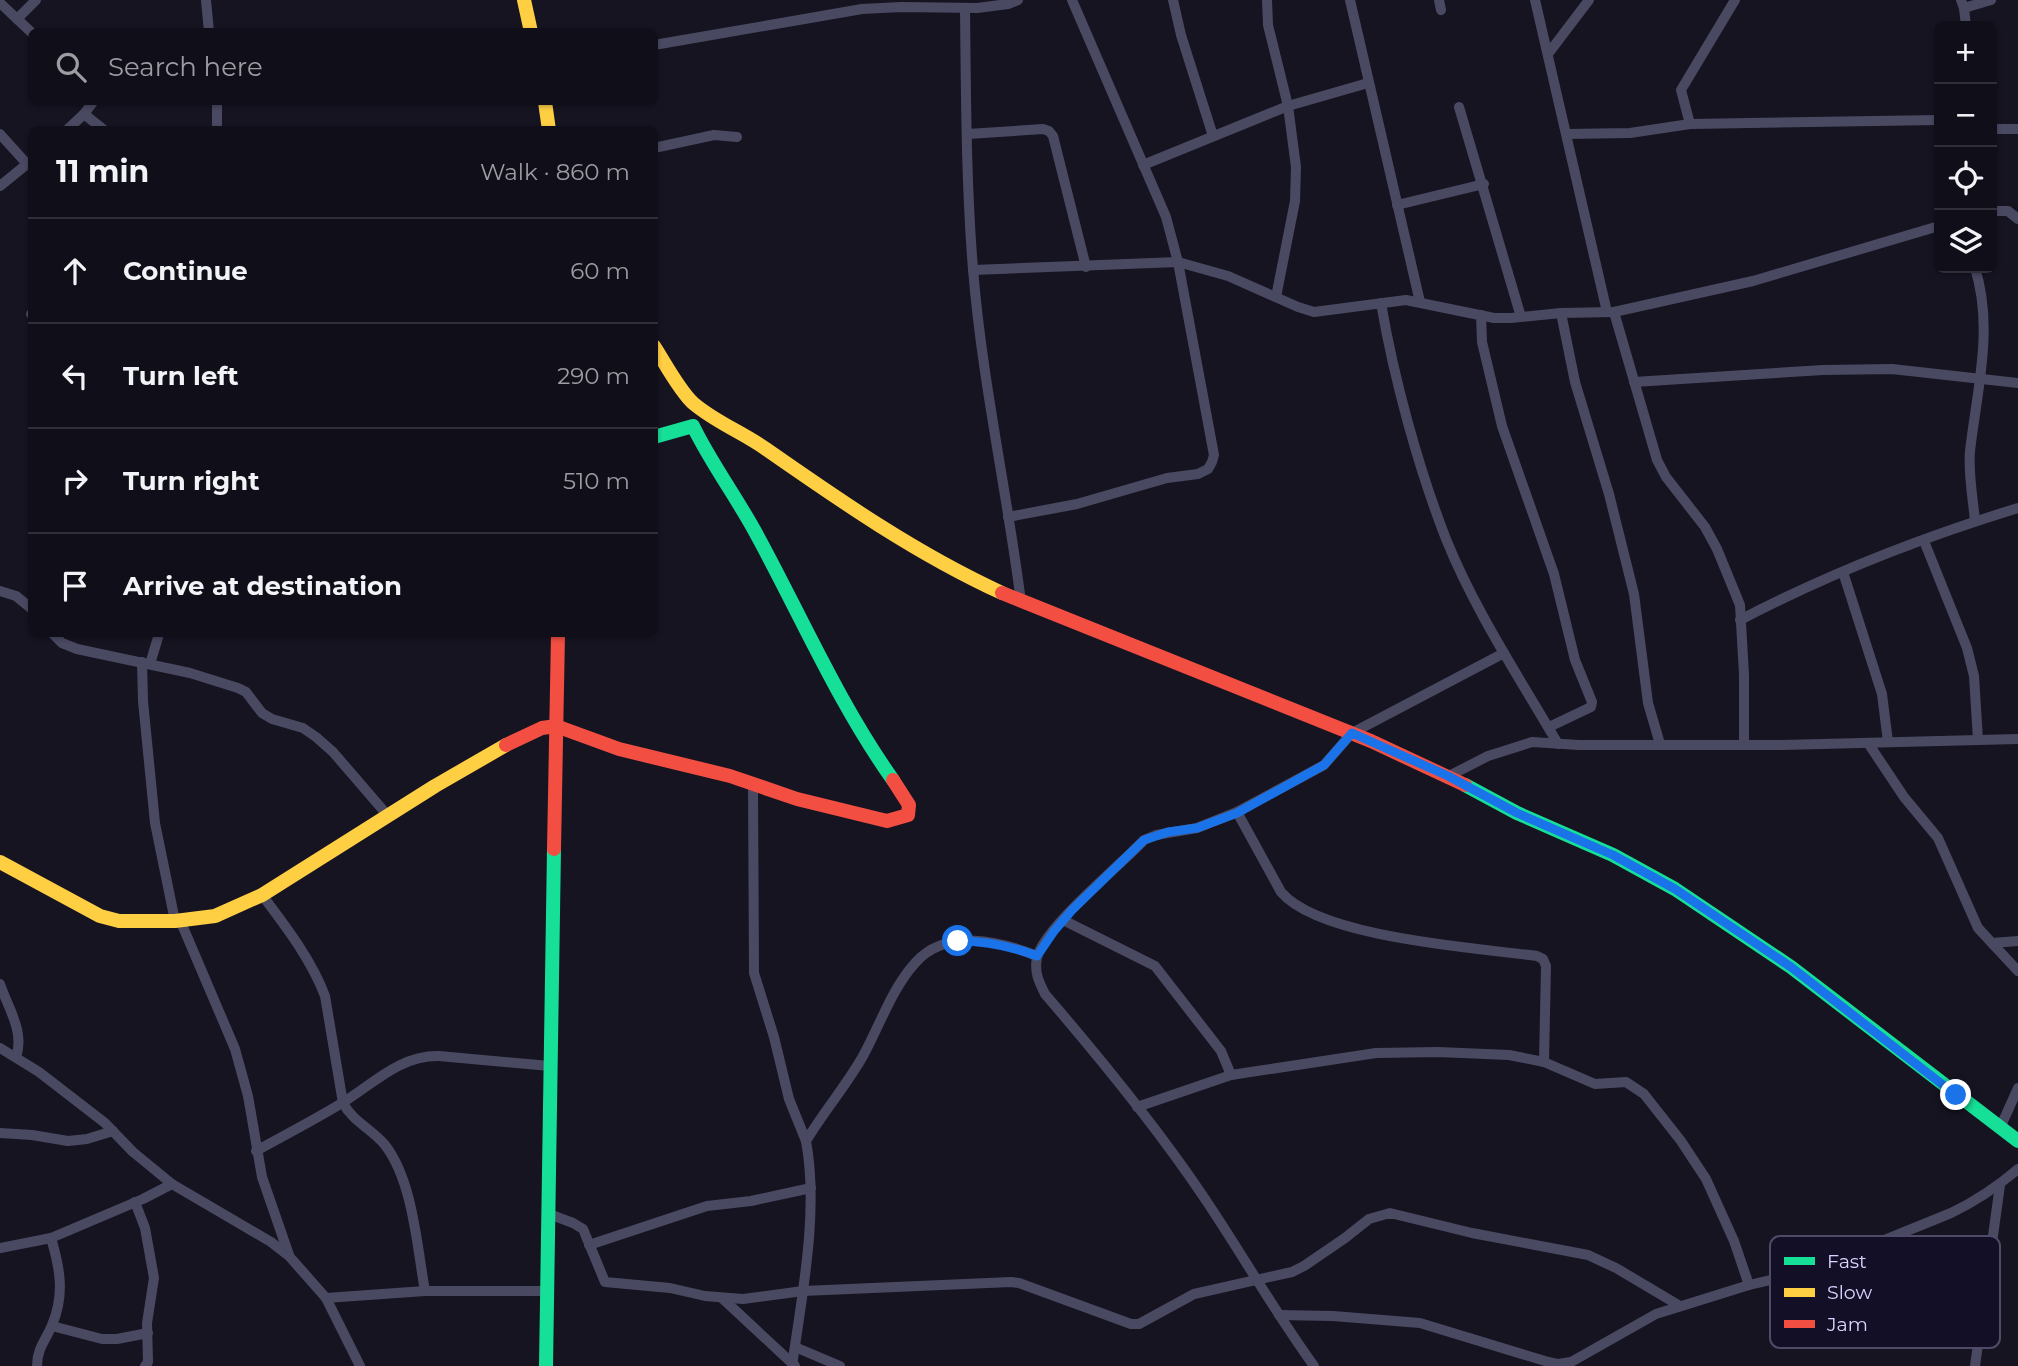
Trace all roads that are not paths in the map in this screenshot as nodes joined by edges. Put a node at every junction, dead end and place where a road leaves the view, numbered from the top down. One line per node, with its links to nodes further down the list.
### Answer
1 (36, 0): 18 (street)
2 (206, 0): 19 (street)
3 (524, 0): 20 (street)
4 (1018, 0): 15 (street)
5 (1072, 0): 47 (street)
6 (1173, 0): 42 (street)
7 (1267, 0): 28 (street)
8 (1350, 0): 24 (street)
9 (1535, 0): 23 (street)
10 (1590, 0): 23 (street)
11 (1735, 0): 32 (street)
12 (1991, 0): 16 (street)
13 (0, 3): 18 (street)
14 (860, 4): 17 (street); 22 (street)
15 (977, 4): 17 (street)
16 (1962, 4)
17 (965, 8): 40 (street)
18 (17, 19): 21 (street)
19 (209, 28)
20 (530, 28)
21 (28, 29)
22 (658, 44)
23 (1548, 54): 41 (street)
24 (1368, 83): 28 (street); 50 (street)
25 (91, 105): 30 (street)
26 (217, 105): 35 (street)
27 (545, 105): 36 (street)
28 (1288, 106): 42 (street); 58 (street)
29 (1459, 107): 48 (street)
30 (84, 114): 33 (street); 34 (street)
31 (1934, 120): 32 (street)
32 (1690, 124): 41 (street)
33 (70, 126)
34 (99, 126)
35 (217, 126)
36 (548, 126)
37 (1997, 129): 38 (street)
38 (2018, 129)
39 (0, 134): 45 (street)
40 (968, 134): 55 (street); 56 (street)
41 (1567, 134): 61 (street)
42 (1213, 136): 47 (street)
43 (737, 137): 44 (street)
44 (658, 147)
45 (28, 161)
46 (28, 163): 49 (street)
47 (1143, 165): 54 (street)
48 (1484, 184): 50 (street); 64 (street)
49 (0, 186)
50 (1397, 205): 59 (street)
51 (1997, 211): 52 (street)
52 (2018, 219)
53 (1934, 227): 61 (street)
54 (1178, 262): 55 (street); 58 (street); 73 (street)
55 (1086, 267): 56 (street)
56 (973, 270): 73 (street)
57 (1977, 273): 66 (street)
58 (1276, 297): 60 (street)
59 (1420, 302): 60 (street); 63 (street)
60 (1381, 303): 84 (street)
61 (1611, 312): 62 (street); 67 (street)
62 (1561, 313): 64 (street); 94 (street)
63 (1481, 315): 64 (street); 87 (street)
64 (1521, 317)
65 (658, 352): 69 (street)
66 (1982, 379): 67 (street); 68 (street); 74 (street)
67 (1634, 382): 80 (street)
68 (2018, 383)
69 (711, 416): 70 (street); 78 (street)
70 (693, 426): 71 (street); 97 (street)
71 (658, 436)
72 (2018, 508): 74 (street)
73 (1008, 517): 78 (street)
74 (1975, 521): 75 (street)
75 (1924, 541): 76 (street); 90 (street)
76 (1843, 572): 80 (street); 91 (street)
77 (0, 591): 79 (street)
78 (1021, 602): 88 (street)
79 (28, 606)
80 (1740, 620): 95 (street)
81 (56, 637): 85 (street)
82 (158, 637): 85 (street)
83 (558, 637): 86 (street)
84 (1504, 653): 87 (street); 88 (street)
85 (146, 663): 99 (street); 103 (street)
86 (556, 726): 97 (street); 99 (street); 112 (street)
87 (1549, 727): 93 (street)
88 (1352, 733): 96 (street); 98 (street)
89 (2018, 739): 90 (street)
90 (1978, 740): 91 (street)
91 (1888, 742): 92 (street)
92 (1868, 743): 95 (street); 105 (street)
93 (1559, 744): 94 (street); 96 (street)
94 (1660, 744): 95 (street)
95 (1744, 744)
96 (1448, 776): 117 (street)
97 (753, 784): 120 (street)
98 (1237, 813): 102 (street); 111 (street)
99 (388, 817): 101 (street)
100 (0, 862): 103 (street)
101 (262, 895): 103 (street); 115 (street)
102 (1063, 920): 106 (street); 113 (street)
103 (177, 921): 122 (street)
104 (2018, 941): 105 (street)
105 (1992, 943): 107 (street)
106 (1037, 956): 116 (street); 120 (street)
107 (2018, 971)
108 (0, 984): 110 (street)
109 (0, 1048): 110 (street)
110 (16, 1057): 118 (street)
111 (1544, 1062): 113 (street); 137 (street)
112 (550, 1066): 115 (street); 128 (street)
113 (1231, 1075): 116 (street)
114 (2018, 1088): 117 (street)
115 (343, 1103): 122 (street); 138 (street)
116 (1137, 1107): 136 (street)
117 (2000, 1128): 121 (street)
118 (113, 1131): 119 (street); 124 (street)
119 (0, 1133)
120 (806, 1141): 126 (street)
121 (2018, 1141)
122 (256, 1151): 134 (street)
123 (2018, 1169): 125 (street)
124 (172, 1184): 127 (street); 134 (street)
125 (2000, 1185): 129 (street); 130 (street)
126 (811, 1188): 132 (street); 140 (street)
127 (135, 1202): 131 (street); 146 (street)
128 (549, 1214): 132 (street); 139 (street)
129 (1896, 1236)
130 (1993, 1236)
131 (51, 1238): 133 (street); 145 (street)
132 (589, 1245): 142 (street)
133 (0, 1248)
134 (289, 1256): 141 (street)
135 (1770, 1280): 137 (street)
136 (1256, 1281): 140 (street); 143 (street); 144 (street)
137 (1749, 1284): 143 (street)
138 (425, 1291): 139 (street); 141 (street)
139 (548, 1291): 154 (street)
140 (803, 1292): 142 (street); 147 (street)
141 (326, 1298): 153 (street)
142 (722, 1298): 150 (street)
143 (1680, 1306): 149 (street)
144 (1279, 1315): 149 (street); 156 (street)
145 (52, 1326): 146 (street); 151 (street)
146 (148, 1333): 152 (street)
147 (795, 1347): 150 (street); 155 (street)
148 (1977, 1348): 157 (street)
149 (1579, 1362)
150 (793, 1365)
151 (37, 1366)
152 (145, 1366)
153 (360, 1366)
154 (546, 1366)
155 (840, 1366)
156 (1314, 1366)
157 (1975, 1366)

